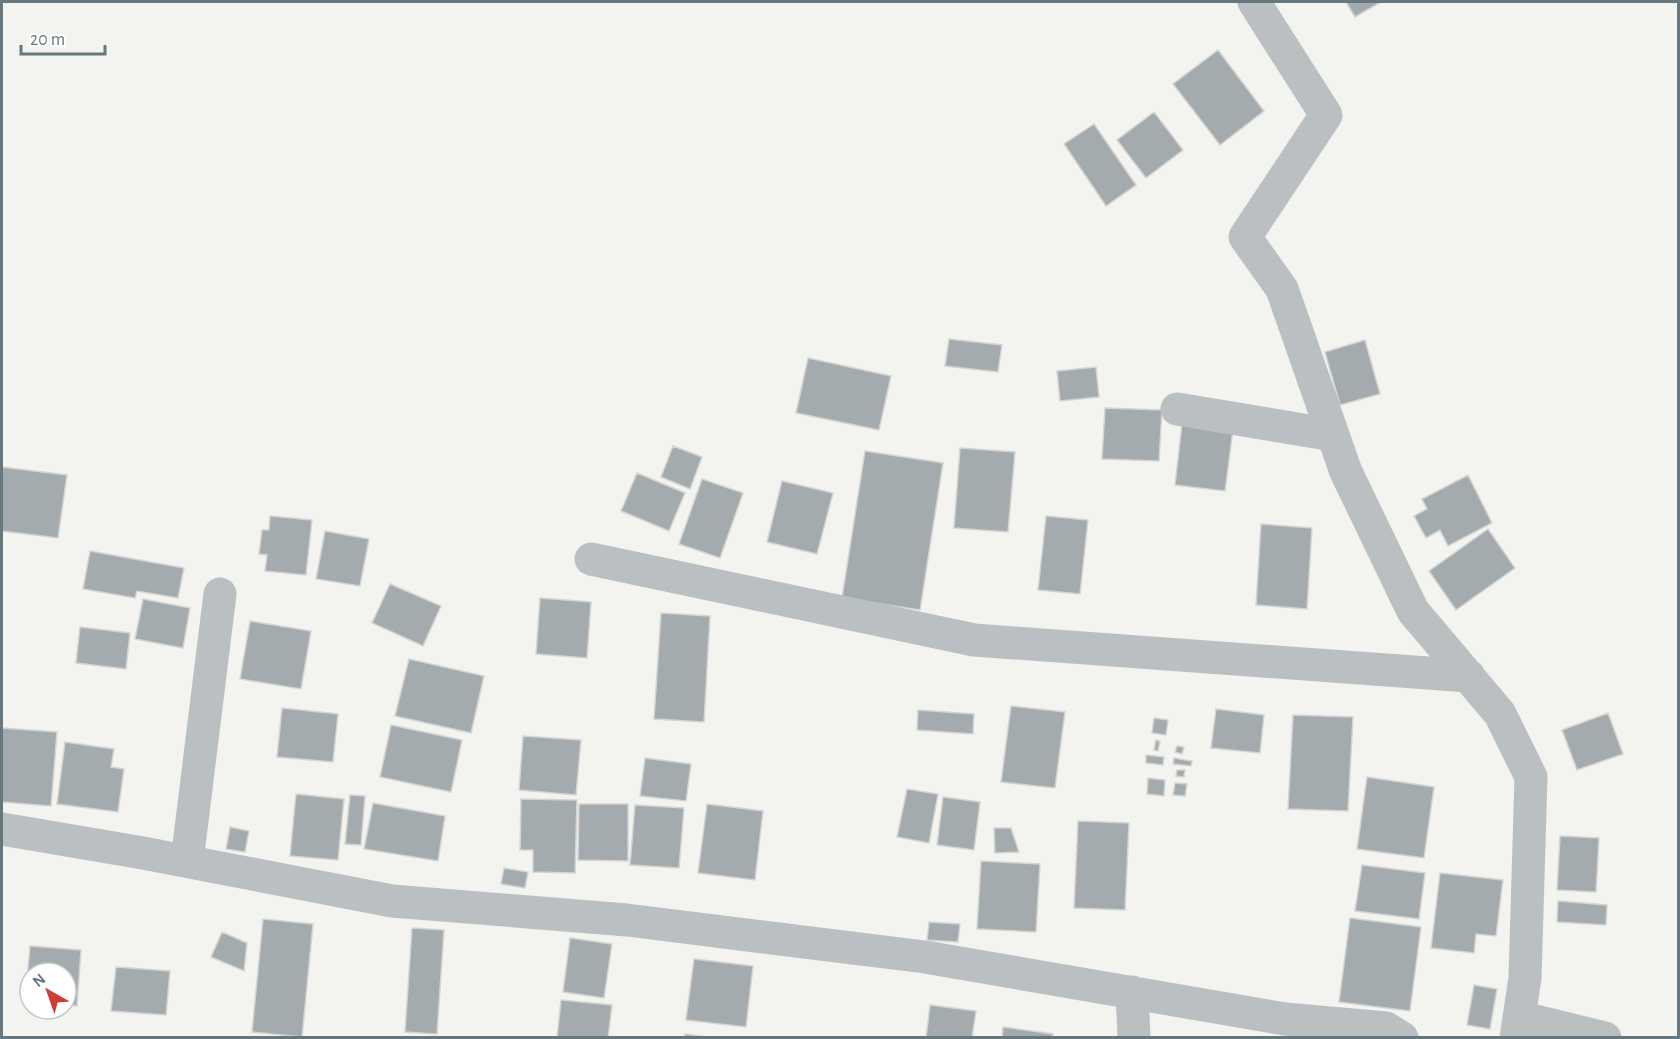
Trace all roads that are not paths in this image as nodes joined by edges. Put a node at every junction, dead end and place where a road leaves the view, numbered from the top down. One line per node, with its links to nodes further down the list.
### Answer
1 (1254, 2): 3 (street)
2 (1177, 409): 3 (street)
3 (1333, 435): 6 (street)
4 (591, 559): 6 (street)
5 (220, 594): 8 (street)
6 (1469, 676): 10 (street)
7 (2, 829): 8 (street)
8 (187, 861): 9 (street)
9 (1131, 992): 11 (street); 12 (street)
10 (1517, 1027): 13 (street)
11 (1134, 1038)
12 (1402, 1038)
13 (1605, 1038)

